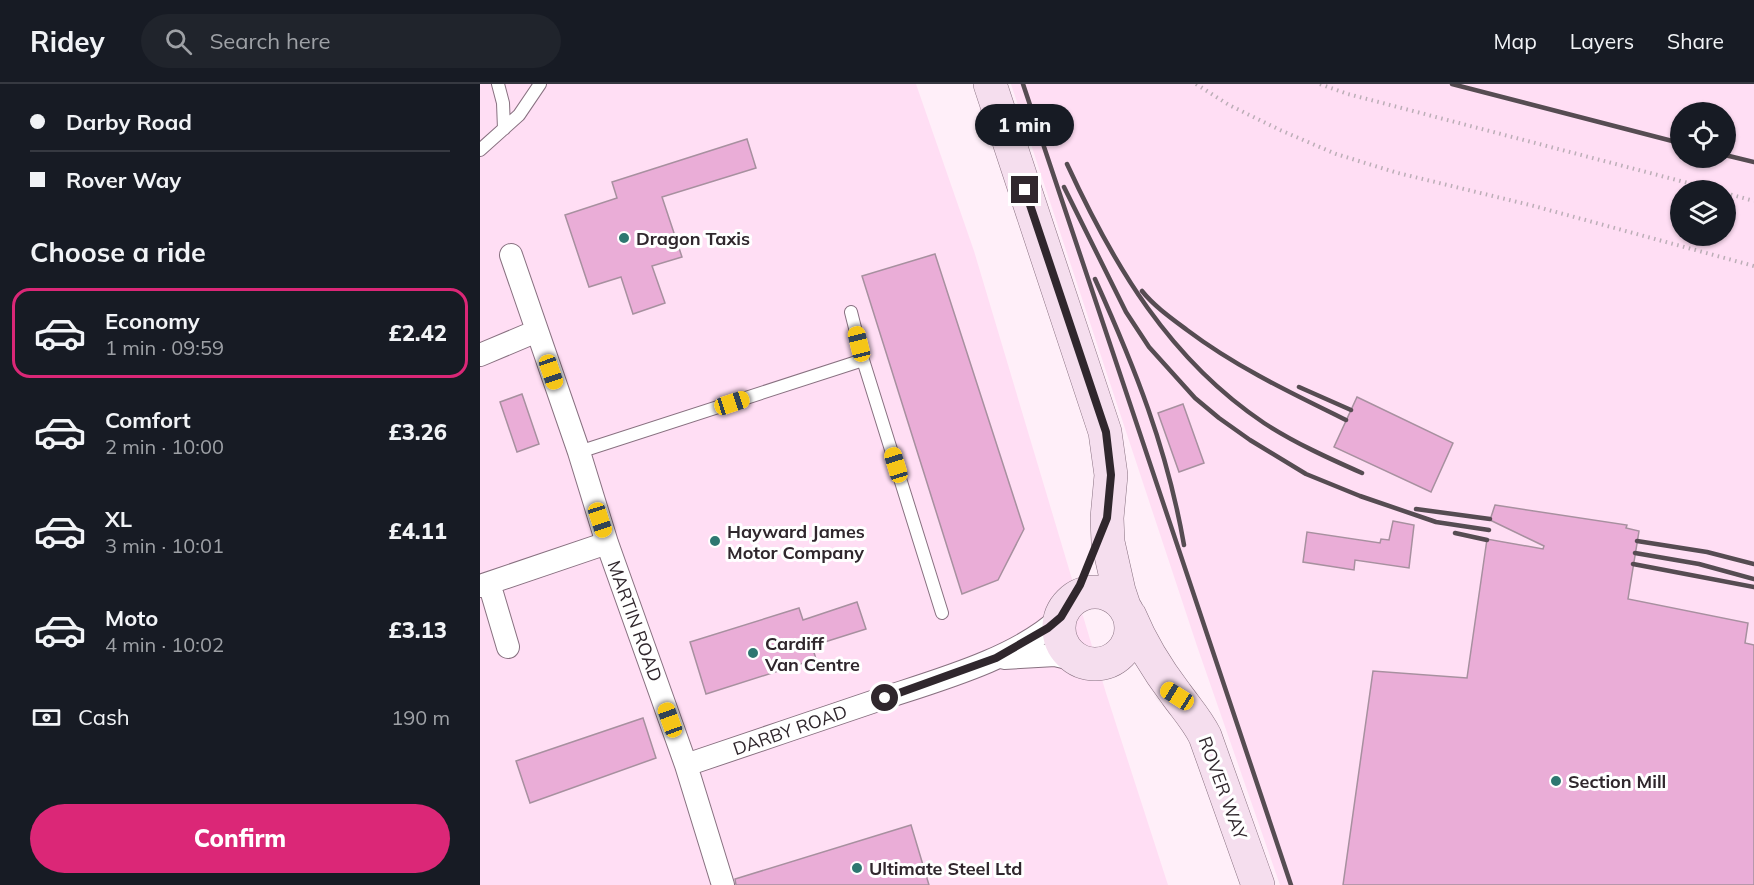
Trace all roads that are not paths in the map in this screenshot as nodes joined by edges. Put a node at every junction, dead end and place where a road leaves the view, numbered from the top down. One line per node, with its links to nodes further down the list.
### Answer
1 (498, 84): 4 (lane)
2 (540, 84): 4 (lane)
3 (990, 84): 12 (street, ROVER WAY)
4 (504, 129): 5 (lane)
5 (480, 150)
6 (511, 255): 8 (street, MARTIN ROAD)
7 (851, 312): 10 (lane)
8 (537, 332): 9 (street); 11 (street, MARTIN ROAD)
9 (480, 355)
10 (863, 360): 11 (lane); 17 (lane)
11 (579, 452): 13 (street, MARTIN ROAD)
12 (1107, 518): 15 (street, ROVER WAY); 16 (street, ROVER WAY)
13 (607, 543): 14 (street); 22 (street, MARTIN ROAD)
14 (484, 584): 18 (street)
15 (1064, 611): 16 (street); 19 (street, DARBY ROAD); 20 (street)
16 (1127, 611): 20 (street); 21 (street, ROVER WAY)
17 (942, 613)
18 (508, 647)
19 (996, 658): 20 (street, DARBY ROAD); 22 (street, DARBY ROAD)
20 (1090, 662): 21 (street, ROVER WAY)
21 (1177, 696): 24 (street, ROVER WAY)
22 (686, 765): 23 (street, MARTIN ROAD)
23 (723, 885)
24 (1258, 885)

